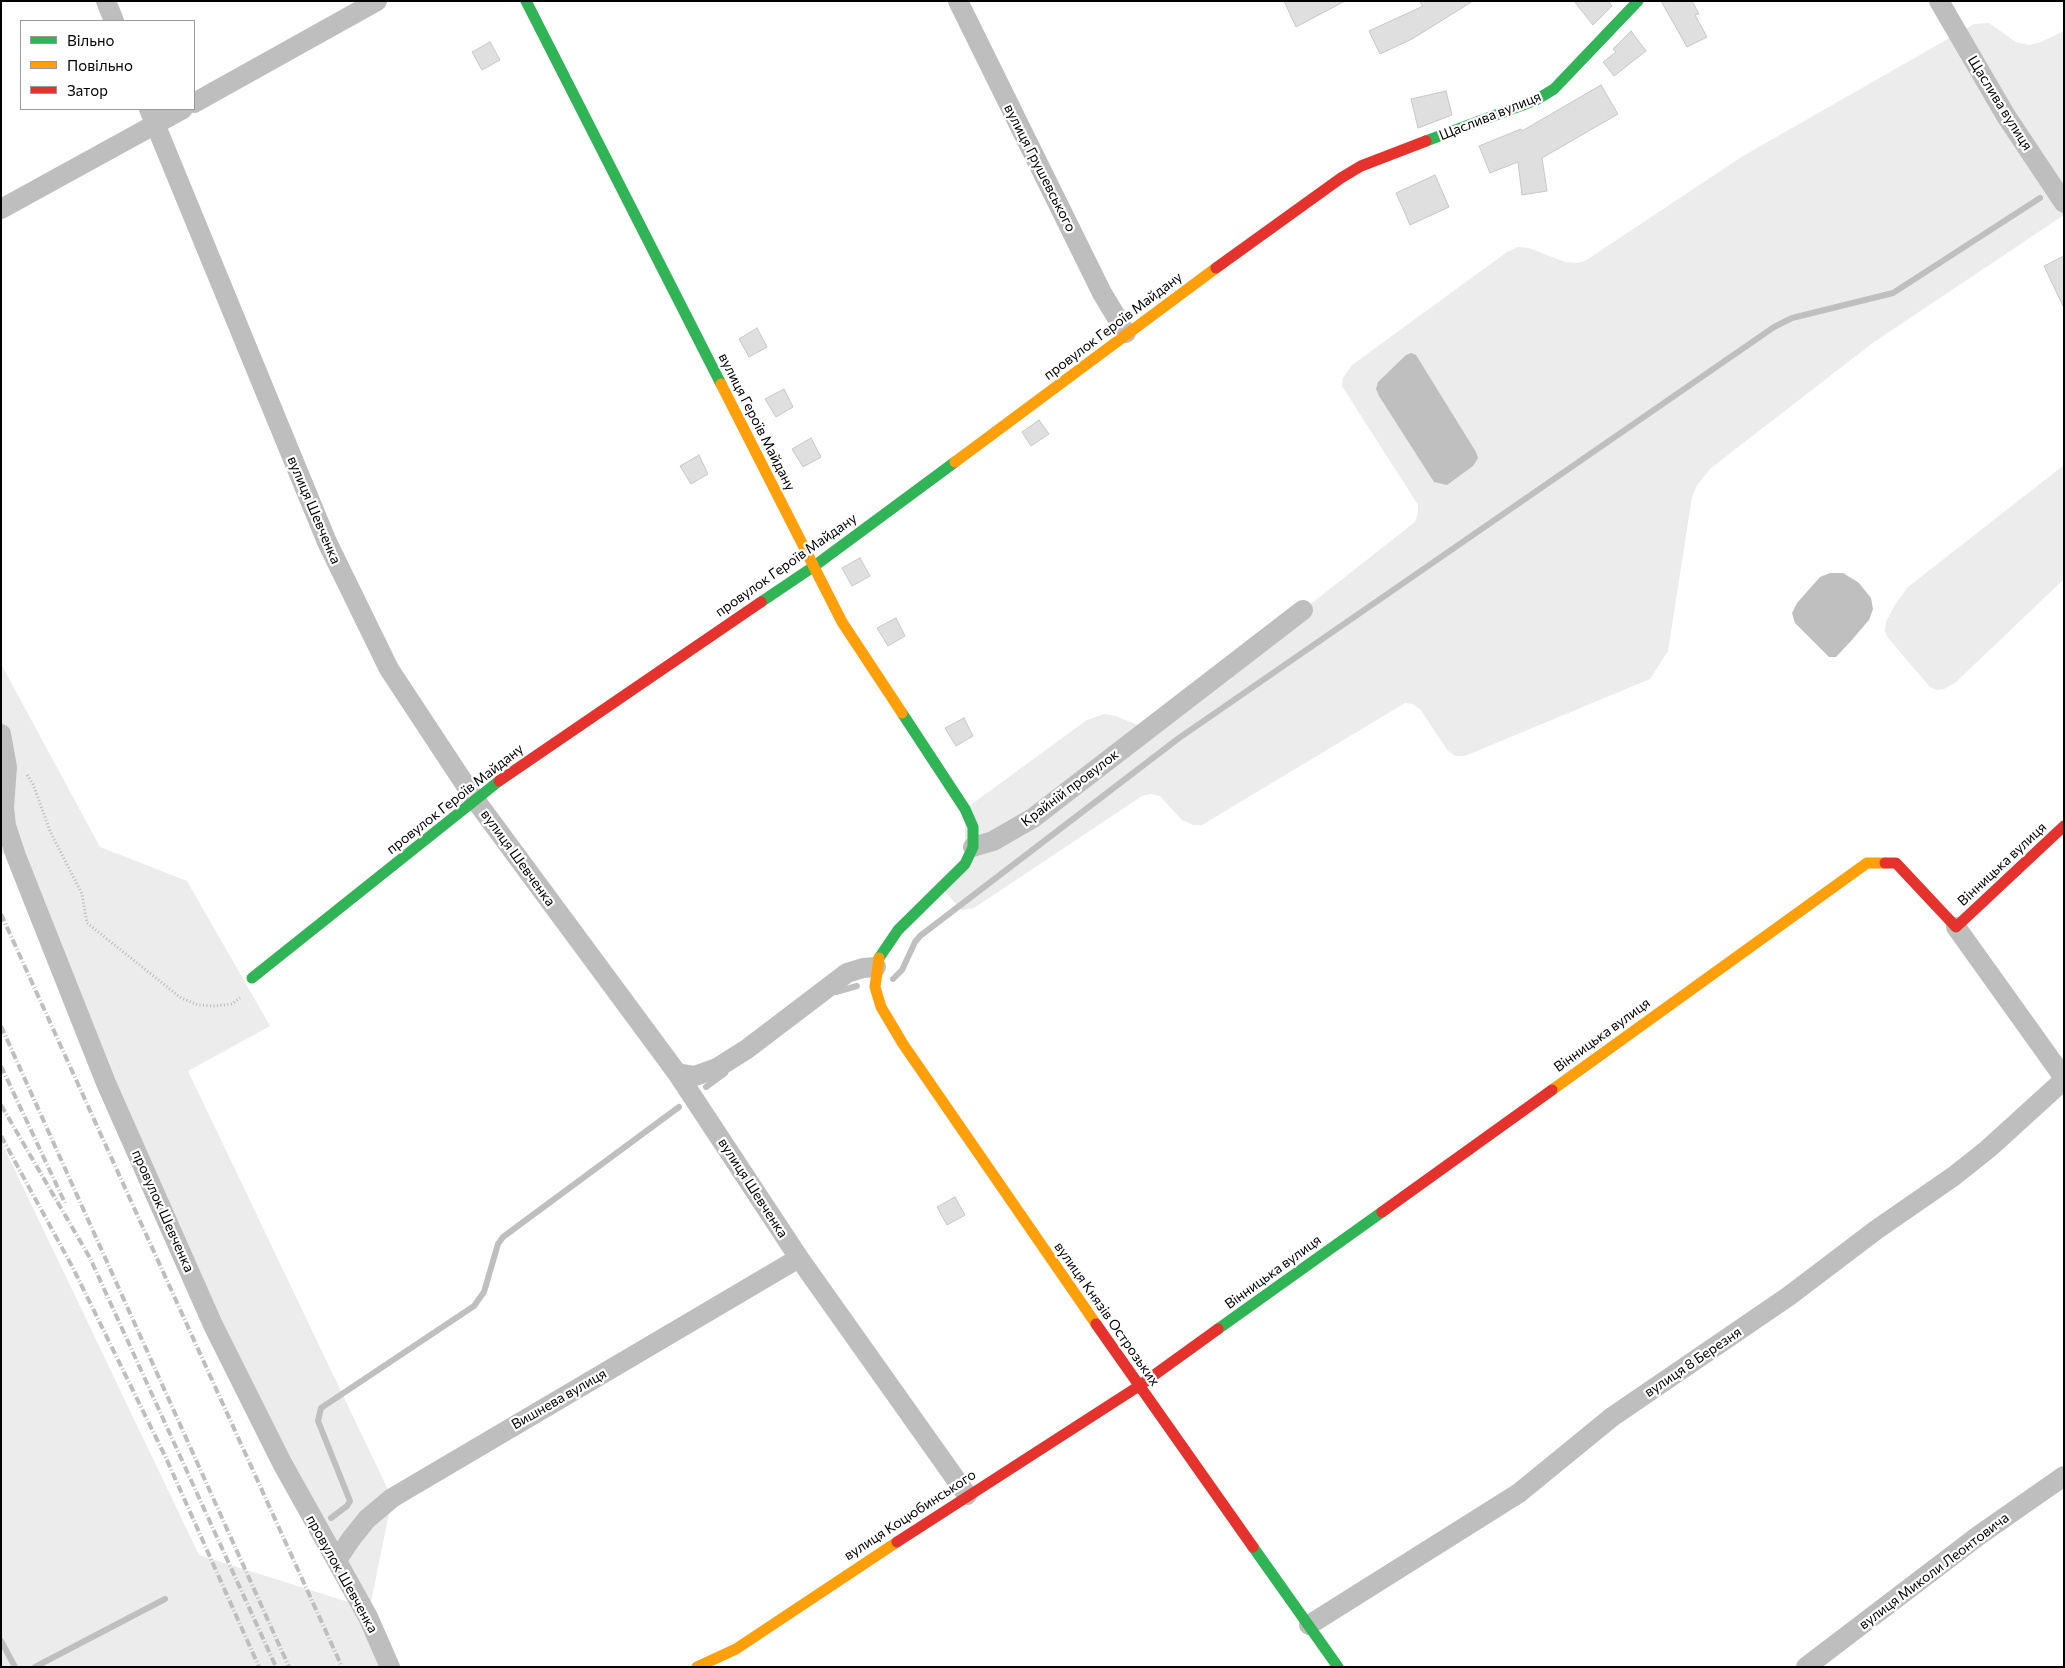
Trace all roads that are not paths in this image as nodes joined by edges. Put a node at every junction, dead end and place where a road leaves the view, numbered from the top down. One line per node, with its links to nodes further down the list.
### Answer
1 (106, 1): 7 (street)
2 (377, 1): 8 (street)
3 (526, 1): 15 (street, вулиця Героїв Майдану)
4 (958, 1): 14 (street, вулиця Грушевського)
5 (1638, 1): 11 (street, Щаслива вулиця)
6 (1939, 1): 12 (street, Щаслива вулиця)
7 (114, 20)
8 (195, 102)
9 (179, 110): 10 (street)
10 (152, 117): 13 (street); 18 (street, вулиця Шевченка)
11 (1341, 178): 14 (street, провулок Героїв Майдану)
12 (2064, 203)
13 (1, 209)
14 (1126, 333): 15 (street, провулок Героїв Майдану)
15 (813, 567): 18 (street, провулок Героїв Майдану); 20 (street, вулиця Героїв Майдану)
16 (1303, 610): 20 (street, Крайній провулок)
17 (1, 734): 30 (street, провулок Шевченка)
18 (476, 801): 23 (street, провулок Героїв Майдану); 24 (street, вулиця Шевченка)
19 (2064, 826): 21 (street, Вінницька вулиця)
20 (973, 847): 22 (street)
21 (1956, 928): 25 (street); 27 (street, Вінницька вулиця)
22 (876, 967): 24 (street); 27 (street, вулиця Князів Острозьких)
23 (252, 978)
24 (677, 1073): 26 (street, вулиця Шевченка)
25 (2064, 1079): 31 (street, вулиця 8 Березня)
26 (798, 1258): 29 (street, вулиця Шевченка); 30 (street, Вишнева вулиця)
27 (1138, 1386): 29 (street, вулиця Коцюбинського); 31 (street, вулиця Князів Острозьких)
28 (2064, 1476): 35 (street, вулиця Миколи Леонтовича)
29 (967, 1495): 33 (street, вулиця Коцюбинського)
30 (337, 1560): 32 (street, провулок Шевченка)
31 (1309, 1625): 34 (street, вулиця Князів Острозьких)
32 (390, 1667)
33 (697, 1667)
34 (1338, 1667)
35 (1806, 1667)

